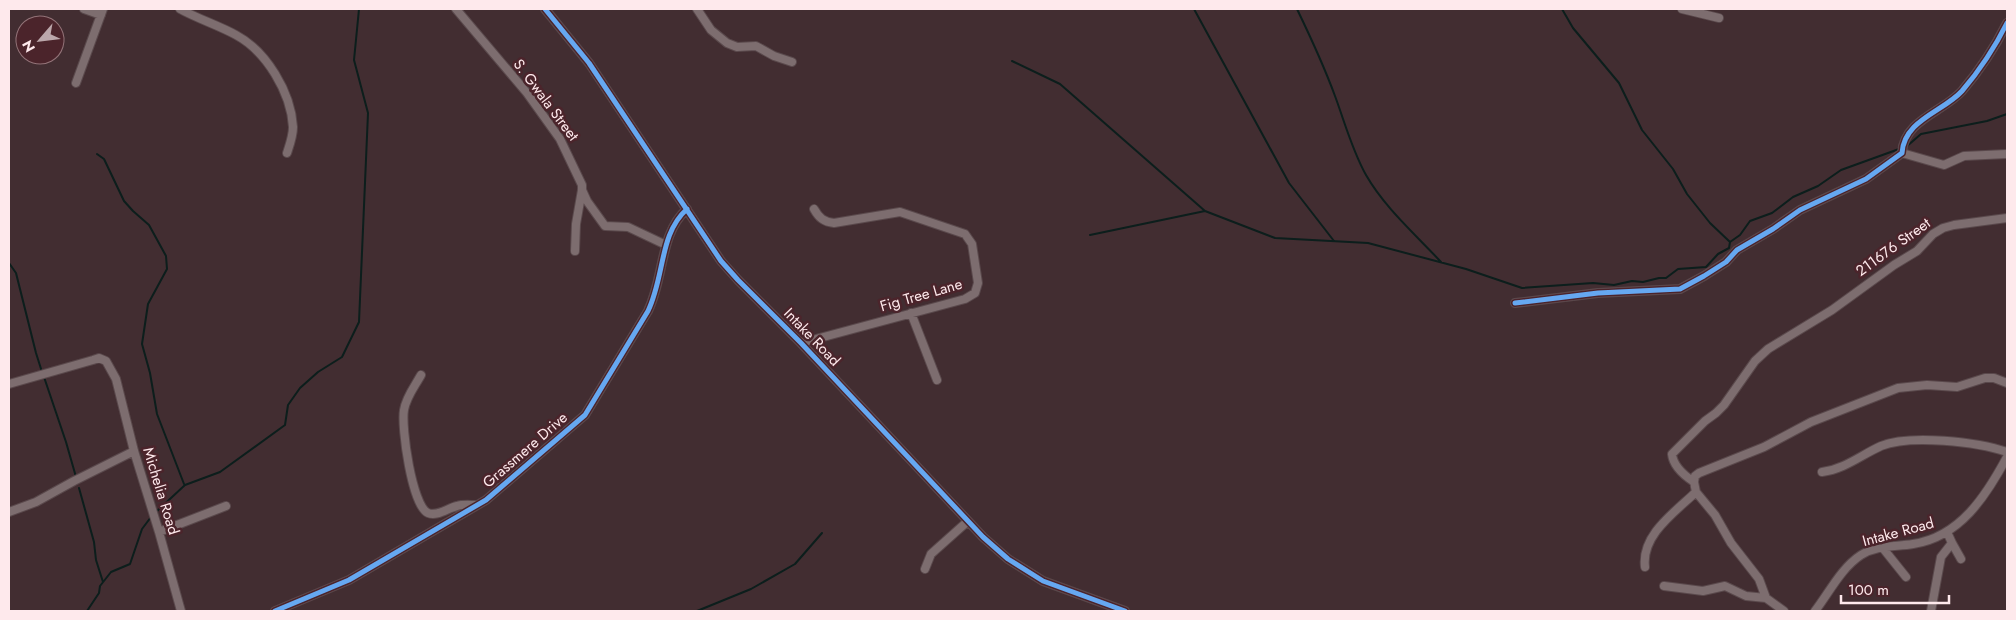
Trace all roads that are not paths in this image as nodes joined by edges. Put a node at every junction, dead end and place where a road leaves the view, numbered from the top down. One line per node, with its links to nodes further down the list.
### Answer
1 (84, 9): 7 (street)
2 (180, 9): 12 (street)
3 (456, 9): 15 (street, S. Gwala Street)
4 (545, 9): 16 (street, Intake Road)
5 (697, 9): 10 (street)
6 (1682, 9): 8 (street)
7 (102, 12): 11 (street)
8 (1719, 18)
9 (2007, 23): 13 (street)
10 (792, 62)
11 (76, 83)
12 (288, 153)
13 (1902, 153): 14 (street); 21 (street)
14 (2007, 154)
15 (582, 190): 19 (street); 20 (street, S. Gwala Street)
16 (687, 209): 19 (street, Grassmere Drive); 23 (street, Intake Road)
17 (814, 209): 22 (street, Fig Tree Lane)
18 (2007, 218): 32 (street, 211676 Street)
19 (666, 245): 34 (street, Grassmere Drive)
20 (575, 251)
21 (1515, 303)
22 (911, 313): 23 (street, Fig Tree Lane); 25 (street)
23 (802, 343): 37 (street, Intake Road)
24 (421, 375): 34 (street)
25 (937, 380)
26 (2007, 383): 32 (street)
27 (9, 384): 28 (street, Michelia Road)
28 (134, 451): 36 (street); 38 (street, Michelia Road)
29 (2007, 452): 31 (street)
30 (2007, 457): 39 (street, Intake Road)
31 (1822, 472)
32 (1694, 482): 33 (street)
33 (1696, 492): 43 (street); 47 (street)
34 (478, 505): 49 (street, Grassmere Drive)
35 (226, 506): 38 (street)
36 (9, 512)
37 (968, 521): 44 (street); 50 (street, Intake Road)
38 (159, 532): 48 (street, Michelia Road)
39 (1947, 532): 40 (street); 41 (street, Intake Road)
40 (1952, 543): 42 (street); 53 (street)
41 (1882, 547): 45 (street); 52 (street, Intake Road)
42 (1961, 559)
43 (1645, 567)
44 (925, 569)
45 (1906, 577)
46 (1664, 586): 47 (street)
47 (1766, 598): 51 (street)
48 (181, 611)
49 (274, 611)
50 (1125, 611)
51 (1784, 611)
52 (1815, 611)
53 (1931, 611)

